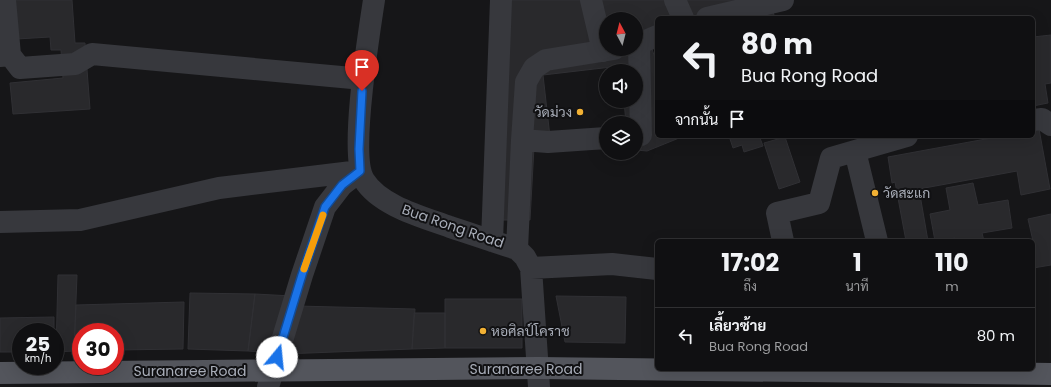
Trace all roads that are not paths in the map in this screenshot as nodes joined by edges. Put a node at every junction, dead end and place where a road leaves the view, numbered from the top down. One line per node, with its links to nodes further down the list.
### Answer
1 (5, 0): 12 (street)
2 (374, 0): 13 (street)
3 (501, 0): 25 (street)
4 (591, 0): 9 (street)
5 (675, 0): 7 (street)
6 (784, 0): 8 (street)
7 (682, 16)
8 (716, 16)
9 (599, 24)
10 (644, 42): 16 (street)
11 (599, 51): 19 (street)
12 (5, 55): 13 (street)
13 (363, 79): 21 (street)
14 (1035, 120): 15 (street)
15 (1051, 125)
16 (645, 134)
17 (599, 138): 19 (street)
18 (900, 138): 20 (street)
19 (522, 140): 26 (street)
20 (854, 151): 23 (street); 24 (street)
21 (360, 171): 22 (street); 25 (street, Bua Rong Road); 34 (street)
22 (0, 222)
23 (783, 239)
24 (876, 239)
25 (492, 241): 26 (street, Bua Rong Road)
26 (517, 248): 27 (street, Bua Rong Road)
27 (531, 268): 28 (street); 33 (street, Bua Rong Road)
28 (655, 269)
29 (655, 371): 33 (main road, Suranaree Road)
30 (934, 371): 32 (main road, Suranaree Road)
31 (0, 373): 34 (main road, Suranaree Road)
32 (1051, 374)
33 (539, 378): 34 (main road, Suranaree Road)
34 (270, 379)

